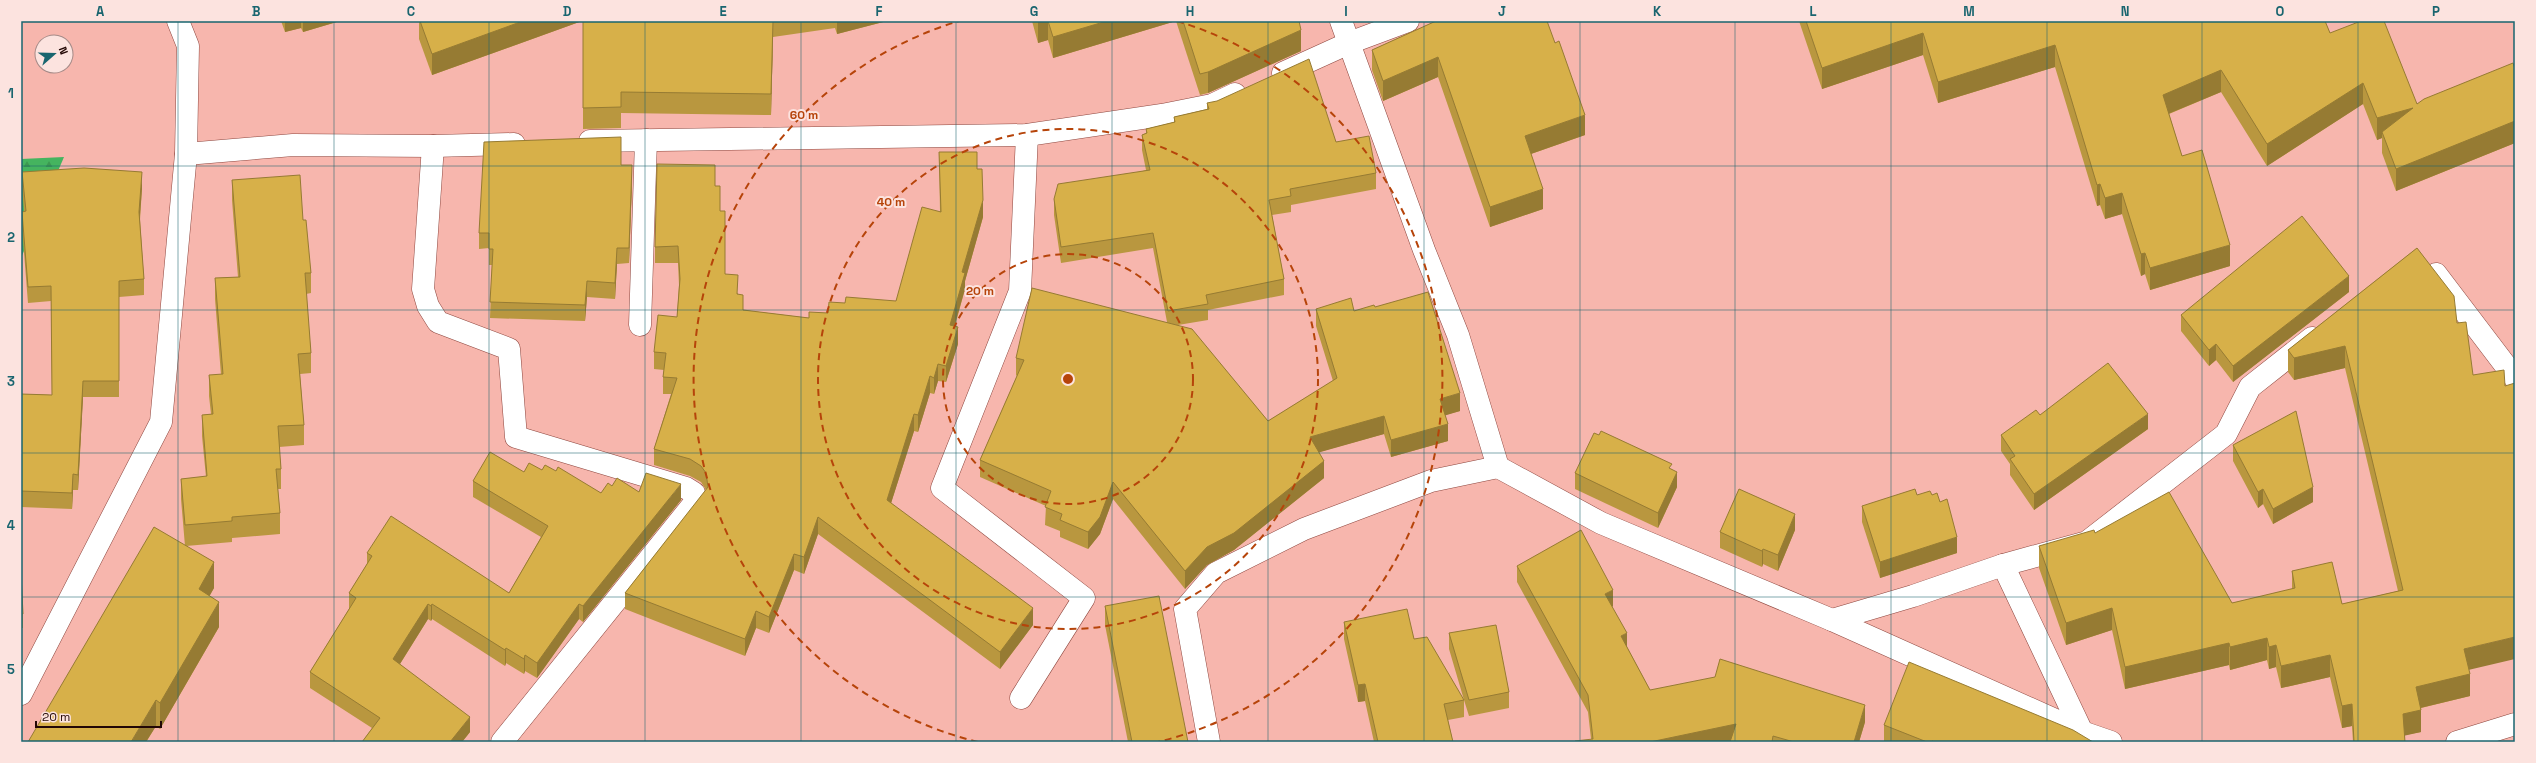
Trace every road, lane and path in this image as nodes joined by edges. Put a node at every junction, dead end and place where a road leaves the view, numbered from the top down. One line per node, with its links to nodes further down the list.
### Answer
1 (178, 21): 10 (street)
2 (1341, 21): 4 (street)
3 (1408, 21): 4 (street)
4 (1349, 43): 5 (street); 15 (street)
5 (1027, 135): 6 (street); 19 (street)
6 (646, 140): 7 (street); 12 (street)
7 (567, 142)
8 (536, 143): 9 (street)
9 (433, 146): 10 (street); 22 (street)
10 (186, 154): 18 (street)
11 (2424, 259): 14 (street)
12 (640, 325)
13 (2328, 325): 16 (street)
14 (2515, 378)
15 (1498, 467): 17 (street); 23 (street)
16 (2003, 565): 17 (street); 21 (street)
17 (1832, 620): 21 (street)
18 (21, 694)
19 (1020, 698)
20 (2515, 724): 25 (street)
21 (2082, 732): 24 (street)
22 (502, 742)
23 (1209, 742)
24 (2111, 742)
25 (2457, 742)

